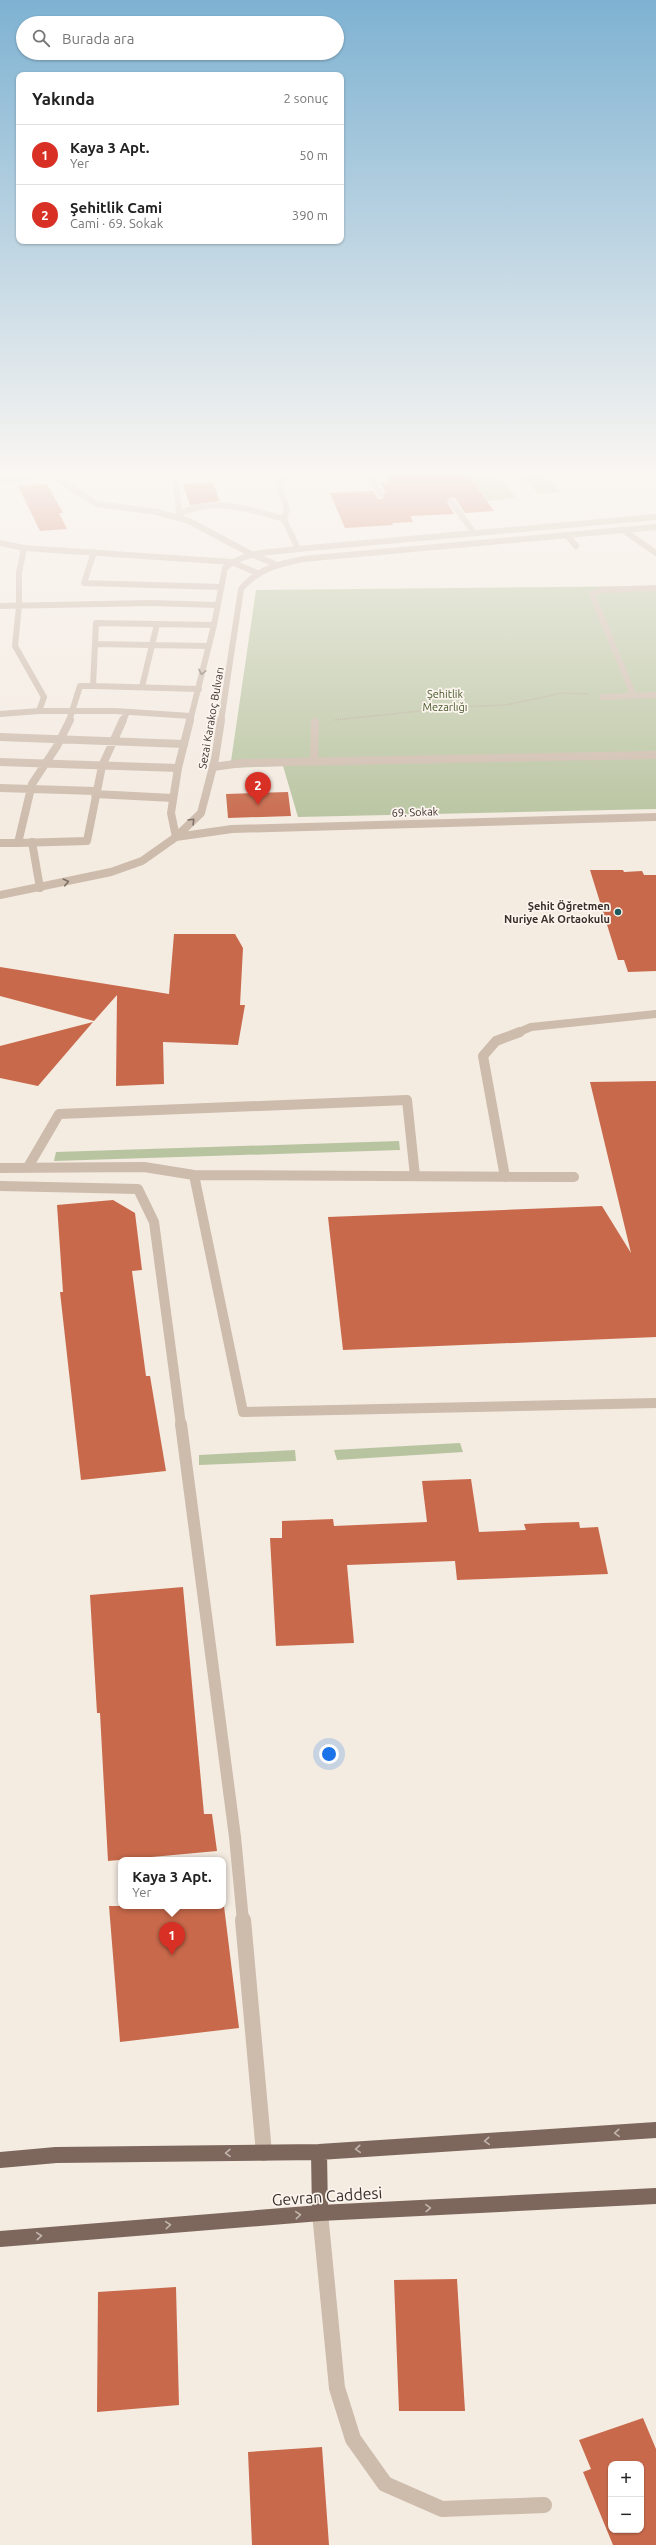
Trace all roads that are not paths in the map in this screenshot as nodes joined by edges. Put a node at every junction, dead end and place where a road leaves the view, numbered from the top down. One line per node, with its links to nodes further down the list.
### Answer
1 (19, 592): 7 (street)
2 (219, 592): 5 (street)
3 (241, 592): 34 (street, Sezai Karakoç Bulvarı)
4 (597, 592): 16 (street)
5 (218, 605): 7 (street); 9 (street)
6 (0, 606): 7 (street)
7 (19, 606): 19 (street)
8 (157, 624): 9 (street); 10 (street); 11 (street)
9 (214, 625): 12 (street)
10 (95, 644): 11 (street); 13 (street)
11 (152, 646): 12 (street); 14 (street)
12 (208, 646): 15 (street, one-way to 15)
13 (93, 686): 14 (street); 20 (street)
14 (142, 687): 15 (street)
15 (199, 689): 23 (street)
16 (634, 696): 17 (street); 18 (street)
17 (656, 696)
18 (604, 697)
19 (39, 711): 20 (street); 22 (street)
20 (74, 711): 21 (street); 26 (street)
21 (127, 712): 23 (street); 27 (street)
22 (0, 714)
23 (191, 716): 28 (street)
24 (316, 722): 31 (street)
25 (0, 737): 26 (street)
26 (60, 739): 27 (street); 32 (street)
27 (114, 740): 28 (street); 33 (street)
28 (184, 744): 35 (street)
29 (656, 755): 31 (street)
30 (0, 762): 32 (street)
31 (314, 762): 34 (street)
32 (45, 764): 33 (street); 37 (street)
33 (102, 766): 35 (street); 38 (street)
34 (212, 767): 41 (street, Sezai Karakoç Bulvarı, one-way to 34)
35 (178, 768): 39 (street)
36 (0, 788): 37 (street)
37 (31, 789): 38 (street); 44 (street)
38 (95, 792): 39 (street); 42 (street)
39 (174, 798): 41 (street)
40 (656, 817): 41 (street, 69. Sokak)
41 (176, 837): 45 (street, Sezai Karakoç Bulvarı, one-way to 41)
42 (32, 842): 44 (street); 45 (street)
43 (0, 843): 44 (street)
44 (18, 843)
45 (40, 888): 46 (street, Sezai Karakoç Bulvarı)
46 (0, 896)
47 (656, 1014): 52 (street)
48 (28, 1167): 49 (street); 50 (street); 51 (street)
49 (0, 1168)
50 (194, 1174): 51 (street); 55 (street)
51 (415, 1176): 52 (street)
52 (505, 1177): 53 (street)
53 (574, 1177)
54 (0, 1186): 58 (street)
55 (656, 1403)
56 (656, 2130): 57 (main road, one-way to 57)
57 (319, 2152): 58 (main road); 61 (main road)
58 (264, 2153): 59 (main road, one-way to 59)
59 (0, 2160)
60 (656, 2196): 61 (main road, Gevran Caddesi, one-way to 60)
61 (320, 2213): 62 (main road, Gevran Caddesi, one-way to 61); 63 (street)
62 (0, 2239)
63 (544, 2505)

